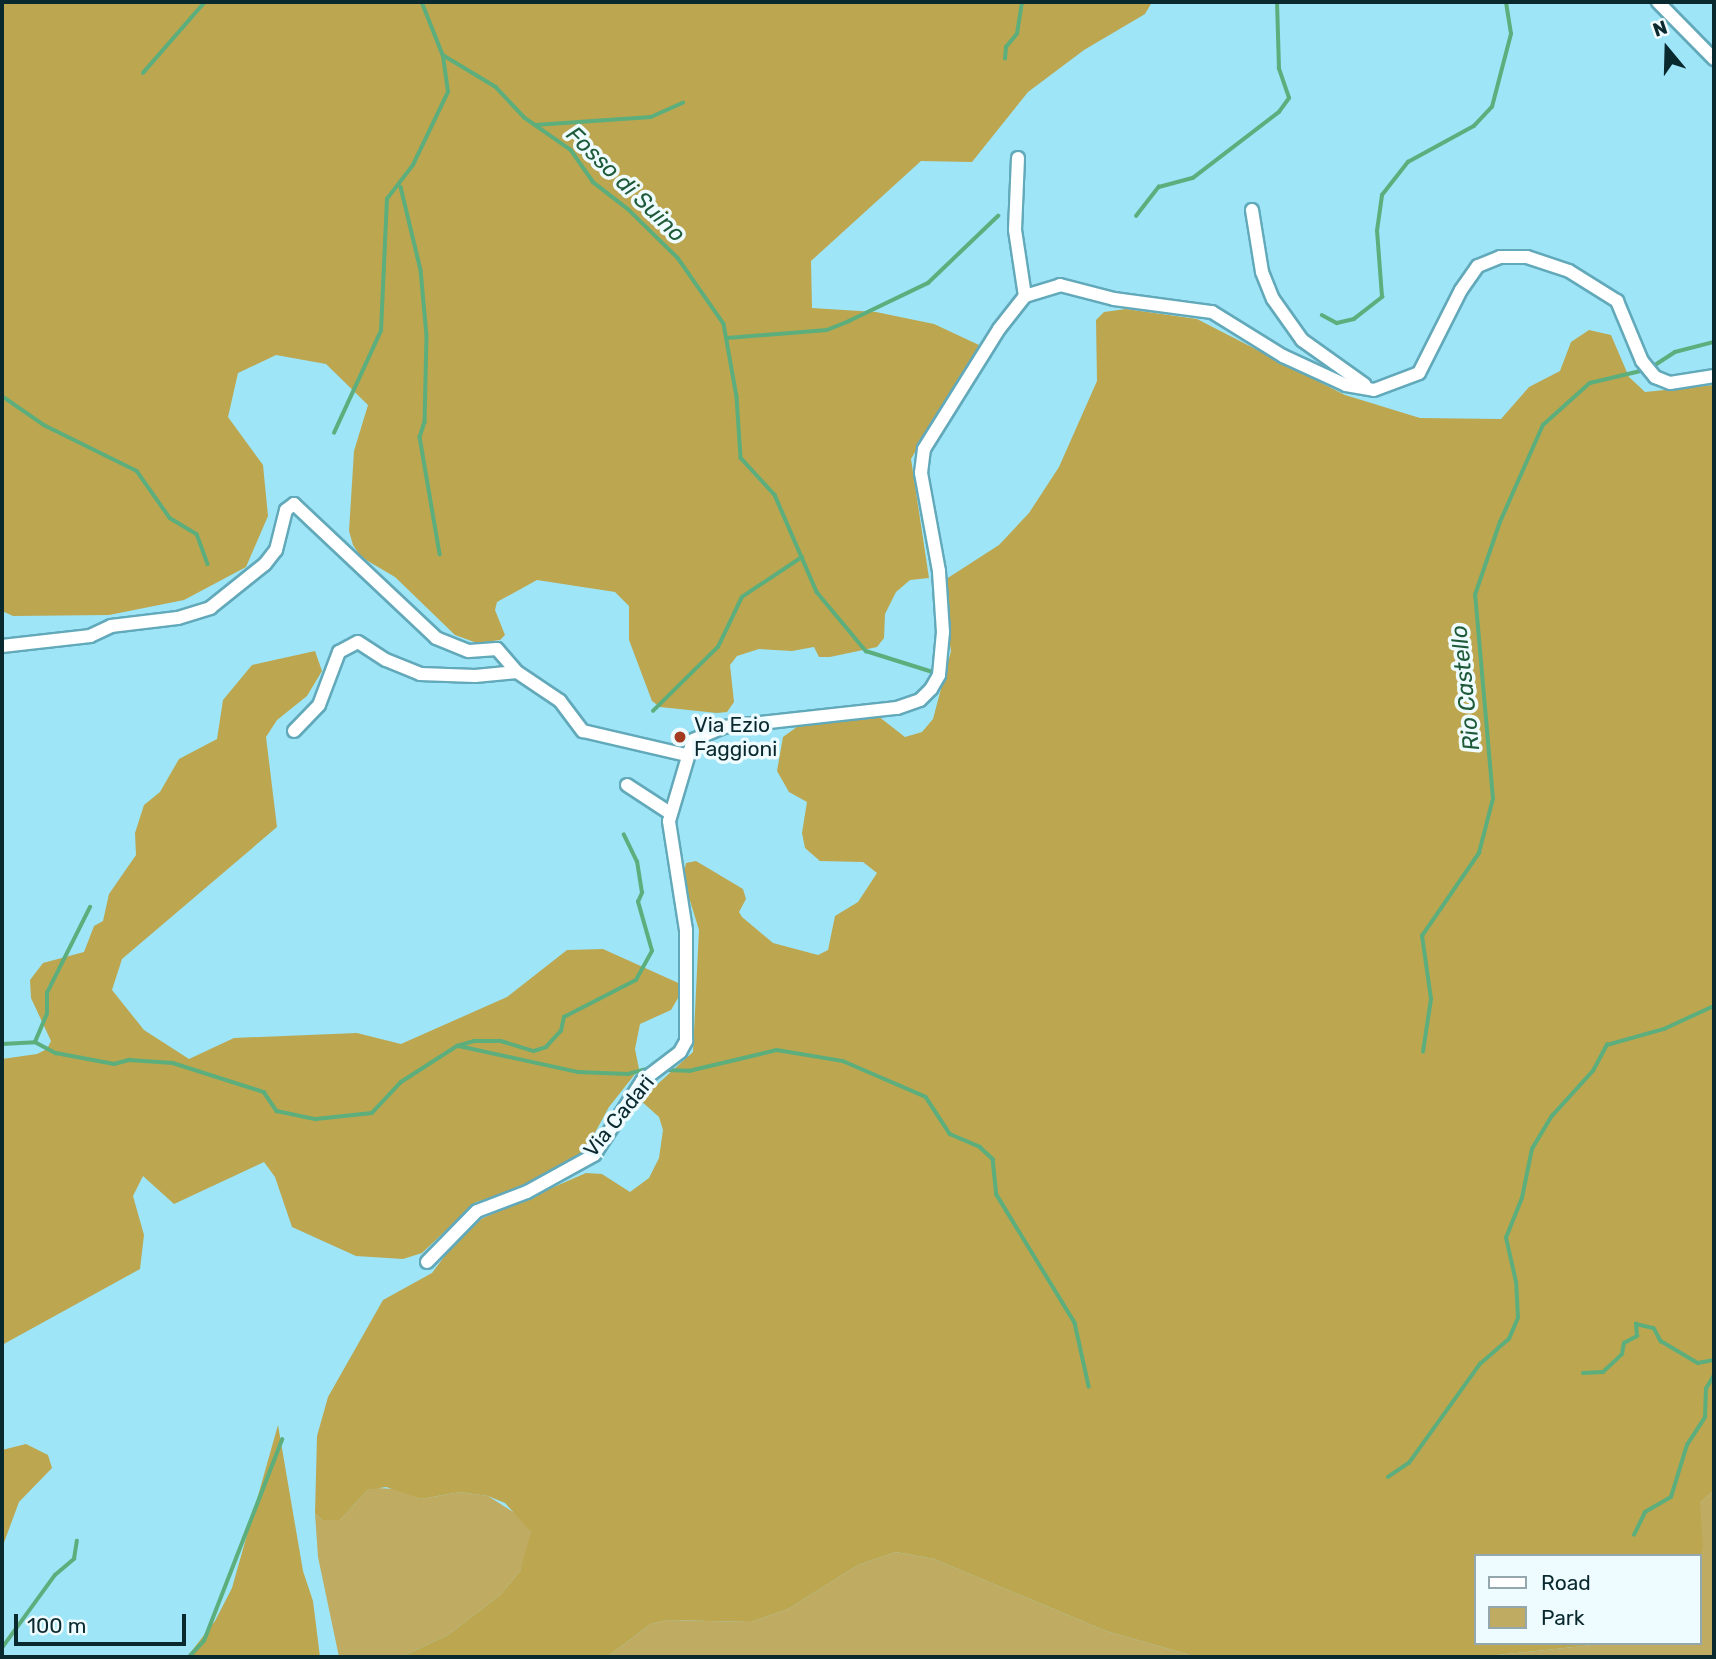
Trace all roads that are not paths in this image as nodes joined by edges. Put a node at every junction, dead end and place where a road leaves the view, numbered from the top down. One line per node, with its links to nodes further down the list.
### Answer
1 (1658, 2): 2 (street)
2 (1714, 59)
3 (1018, 158): 5 (street)
4 (1252, 210): 7 (street)
5 (1025, 296): 7 (street); 11 (street)
6 (1714, 376): 7 (street)
7 (1374, 390)
8 (2, 646): 9 (street)
9 (517, 671): 10 (street); 11 (street)
10 (294, 731)
11 (686, 755): 13 (street, Via Cadari)
12 (627, 785): 13 (street)
13 (670, 813): 14 (street, Via Cadari)
14 (427, 1262)

